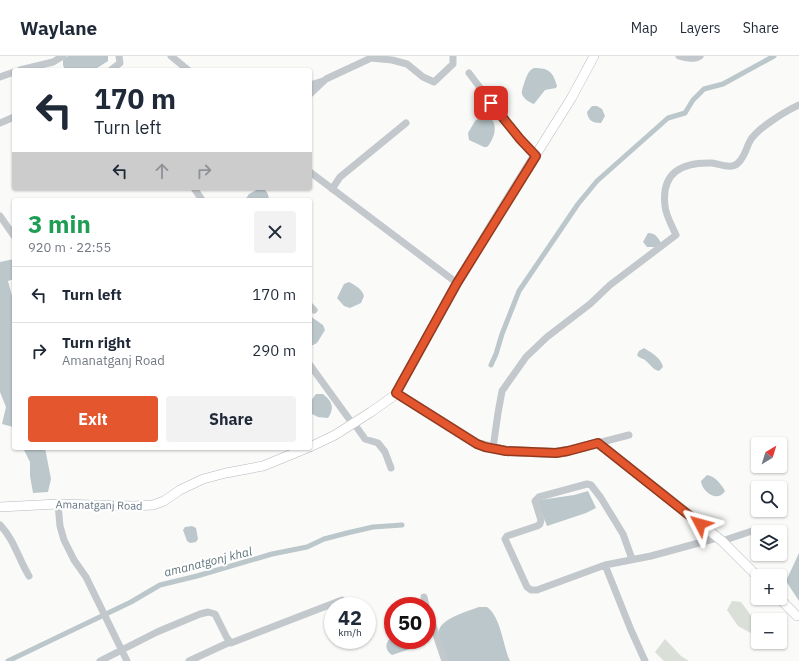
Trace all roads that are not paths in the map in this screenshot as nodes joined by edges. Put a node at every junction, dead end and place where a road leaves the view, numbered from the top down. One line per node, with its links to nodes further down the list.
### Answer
1 (64, 56): 8 (street)
2 (119, 56): 9 (street)
3 (170, 56): 10 (street)
4 (453, 56): 14 (street)
5 (594, 56): 21 (main road)
6 (679, 56): 7 (street)
7 (700, 56)
8 (28, 68)
9 (114, 68)
10 (185, 68)
11 (12, 73): 13 (street)
12 (469, 73): 21 (street)
13 (0, 77)
14 (326, 80): 15 (street); 16 (street)
15 (312, 84)
16 (312, 92)
17 (799, 105): 33 (street)
18 (12, 117): 19 (street)
19 (0, 123)
20 (406, 123): 23 (street)
21 (536, 156): 26 (main road)
22 (312, 174): 23 (street)
23 (332, 189): 26 (street)
24 (0, 216): 25 (street)
25 (12, 233)
26 (457, 283): 28 (main road)
27 (312, 368): 29 (street)
28 (396, 393): 29 (main road); 33 (main road)
29 (353, 423): 32 (main road); 35 (street)
30 (630, 435): 31 (street)
31 (598, 443): 33 (main road); 40 (main road)
32 (312, 446)
33 (493, 448)
34 (302, 450): 36 (main road, Amanatganj Road)
35 (392, 468)
36 (58, 504): 37 (main road, Amanatganj Road); 50 (street)
37 (0, 507)
38 (0, 525): 44 (street)
39 (751, 531): 40 (street)
40 (719, 539): 41 (street); 43 (main road)
41 (632, 559): 42 (street); 42 (street)
42 (605, 565): 55 (street)
43 (751, 570)
44 (29, 576)
45 (786, 605): 47 (main road)
46 (324, 608): 49 (street)
47 (797, 616)
48 (436, 634): 54 (street)
49 (230, 642): 50 (street); 53 (street)
50 (121, 650): 51 (street); 52 (street)
51 (100, 661)
52 (127, 661)
53 (189, 661)
54 (445, 661)
55 (645, 661)

